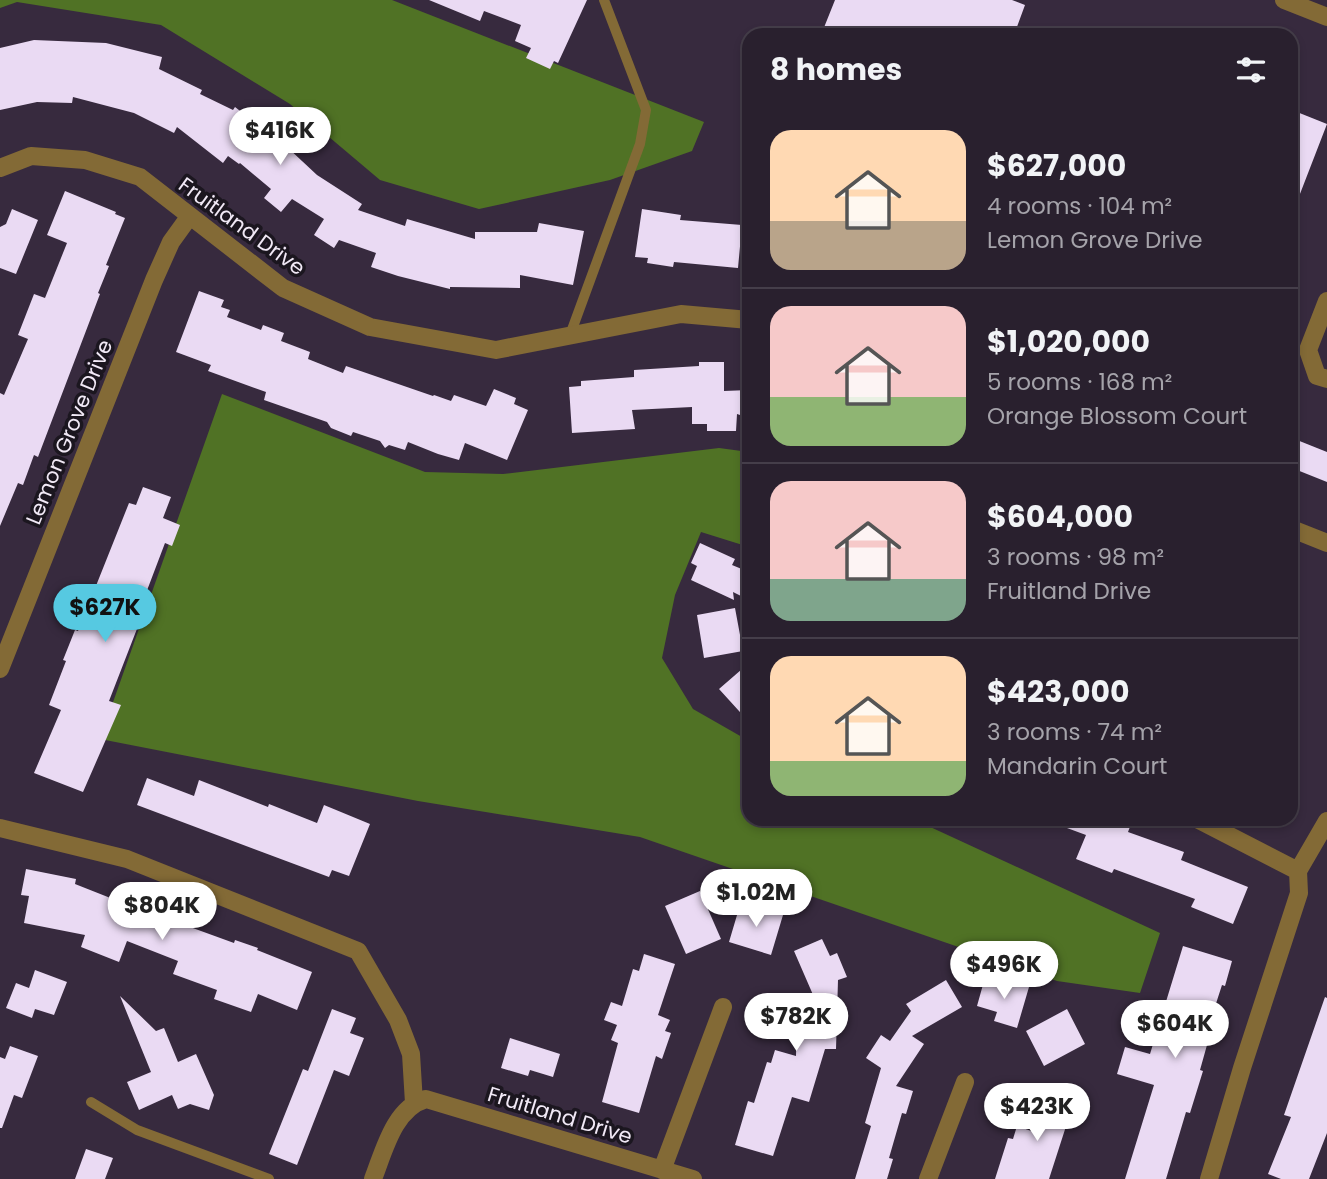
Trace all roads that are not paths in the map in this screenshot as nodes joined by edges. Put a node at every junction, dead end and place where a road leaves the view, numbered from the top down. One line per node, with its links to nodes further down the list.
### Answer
1 (604, 0): 8 (lane)
2 (1284, 0): 3 (street)
3 (1327, 17)
4 (0, 168): 5 (street, Fruitland Drive)
5 (189, 217): 8 (street, Fruitland Drive); 12 (street, Lemon Grove Drive)
6 (1327, 302): 9 (street)
7 (742, 319): 8 (street, Fruitland Drive)
8 (570, 336)
9 (1327, 379)
10 (1298, 532): 11 (street)
11 (1327, 544)
12 (0, 669)
13 (1327, 821): 16 (street)
14 (1210, 826): 16 (street)
15 (0, 828): 20 (street)
16 (1298, 872): 26 (street)
17 (723, 1007): 21 (street)
18 (965, 1082): 25 (street)
19 (91, 1102): 22 (lane)
20 (414, 1103): 21 (street, Fruitland Drive); 23 (street)
21 (662, 1170): 24 (street, Fruitland Drive)
22 (269, 1179)
23 (373, 1179)
24 (693, 1179)
25 (928, 1179)
26 (1209, 1179)

